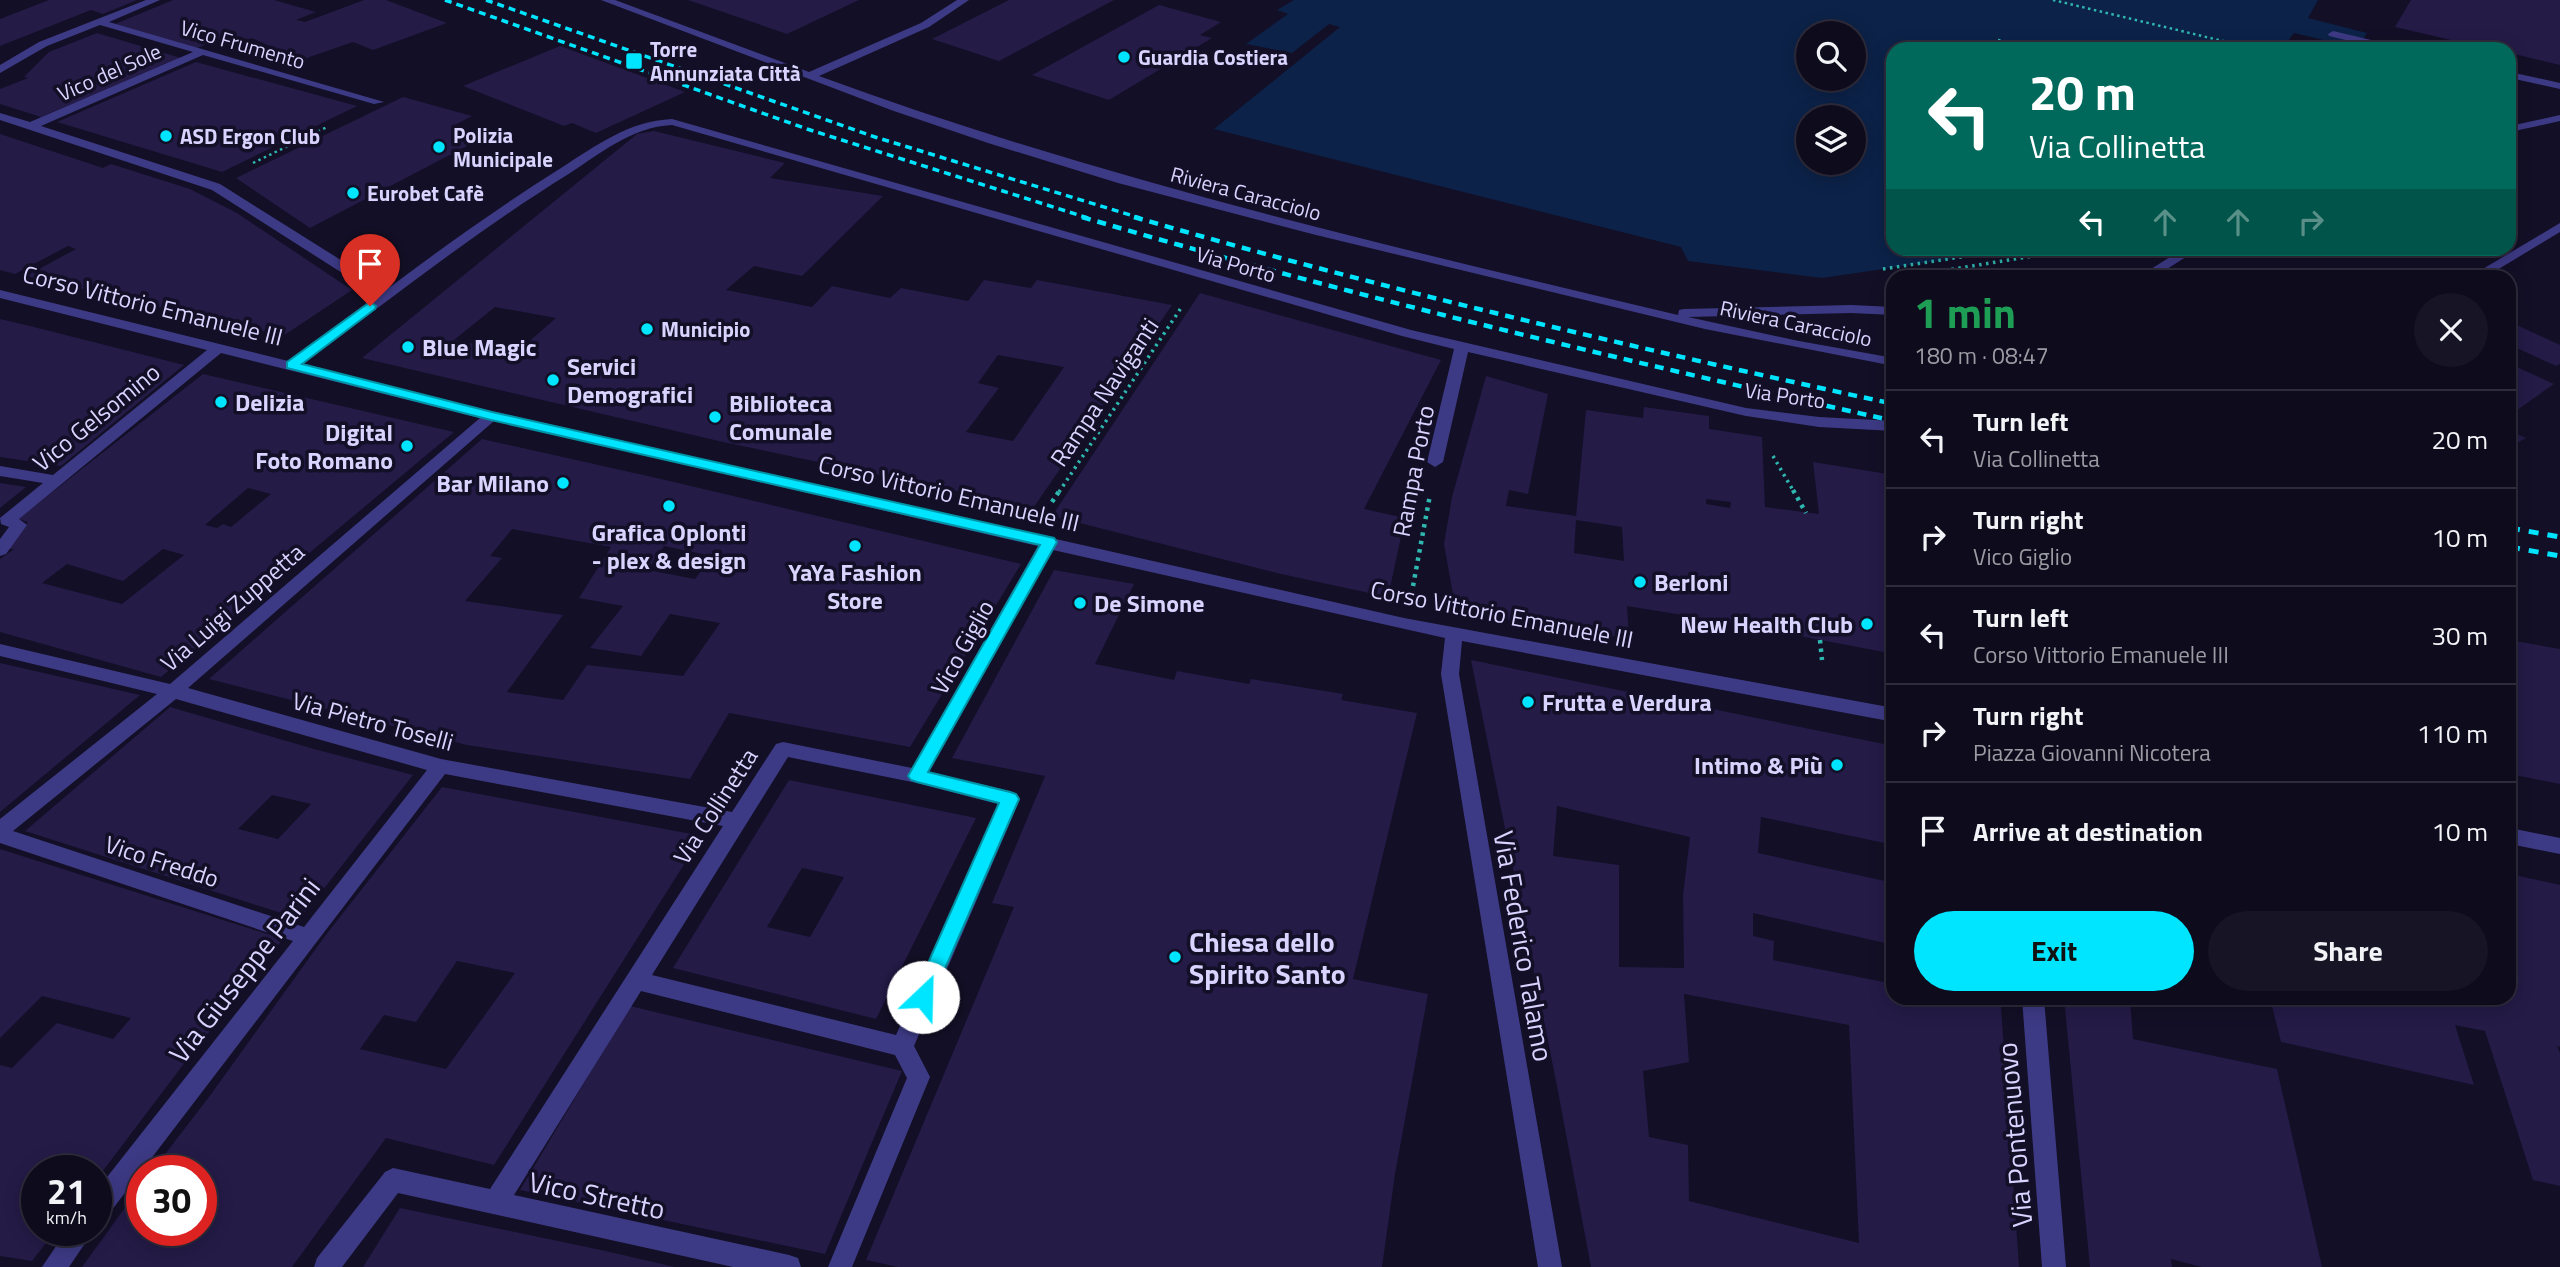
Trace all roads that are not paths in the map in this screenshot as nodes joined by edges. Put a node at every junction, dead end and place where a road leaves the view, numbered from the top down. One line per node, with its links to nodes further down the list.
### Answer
1 (155, 0): 4 (street)
2 (606, 0): 9 (street, Riviera Caracciolo)
3 (964, 0): 9 (street)
4 (99, 22): 7 (street, Vico Frumento); 8 (street)
5 (2333, 34): 6 (street)
6 (2367, 42)
7 (202, 52): 12 (street, Vico Frumento); 15 (street, Vico del Sole)
8 (0, 70)
9 (812, 75): 26 (street, Riviera Caracciolo)
10 (2516, 76): 11 (street)
11 (2560, 86)
12 (378, 102)
13 (0, 116): 15 (street)
14 (2560, 118): 16 (street)
15 (31, 127): 23 (street)
16 (2516, 128)
17 (2560, 227): 18 (street)
18 (2516, 253)
19 (2181, 256): 21 (street)
20 (2511, 256): 22 (street)
21 (2157, 270)
22 (2488, 270)
23 (389, 291): 27 (street, Via Porto); 30 (street, Via Porto)
24 (0, 294): 28 (street, Corso Vittorio Emanuele III)
25 (1886, 311): 26 (street)
26 (1656, 313): 29 (street, Riviera Caracciolo)
27 (1462, 346): 32 (street, Via Porto); 33 (street, Rampa Porto)
28 (217, 349): 30 (street, Corso Vittorio Emanuele III); 35 (street, Vico Gelsomino)
29 (1886, 361)
30 (292, 365): 31 (street, Corso Vittorio Emanuele III)
31 (491, 416): 36 (street, Corso Vittorio Emanuele III); 40 (street, Via Luigi Zuppetta)
32 (1886, 426)
33 (1435, 462)
34 (0, 471): 35 (street)
35 (55, 480): 37 (street, Vico Gelsomino)
36 (1049, 542): 38 (street, Corso Vittorio Emanuele III); 43 (street, Vico Giglio)
37 (0, 550)
38 (1454, 633): 41 (street, Corso Vittorio Emanuele III); 59 (street, Via Federico Talamo)
39 (0, 650): 40 (street, Via Pietro Toselli)
40 (173, 691): 42 (street, Via Pietro Toselli); 45 (street, Via Luigi Zuppetta)
41 (1886, 714)
42 (441, 766): 44 (street, Via Pietro Toselli); 48 (street, Via Giuseppe Parini)
43 (917, 776): 44 (street, Via Collinetta); 51 (street, Via Collinetta)
44 (737, 821): 49 (street, Via Collinetta)
45 (0, 832): 48 (street, Vico Freddo)
46 (2516, 837): 47 (street)
47 (2560, 846)
48 (307, 937): 52 (street, Via Giuseppe Parini)
49 (635, 980): 51 (street); 53 (street, Via Collinetta)
50 (2034, 1005): 60 (street, Via Pontenuovo)
51 (901, 1047): 58 (street)
52 (112, 1190)
53 (495, 1203): 56 (street, Vico Stretto); 57 (street, Vico Stretto)
54 (70, 1246): 55 (street)
55 (54, 1267)
56 (326, 1267)
57 (789, 1267)
58 (840, 1267)
59 (1550, 1267)
60 (2054, 1267)

